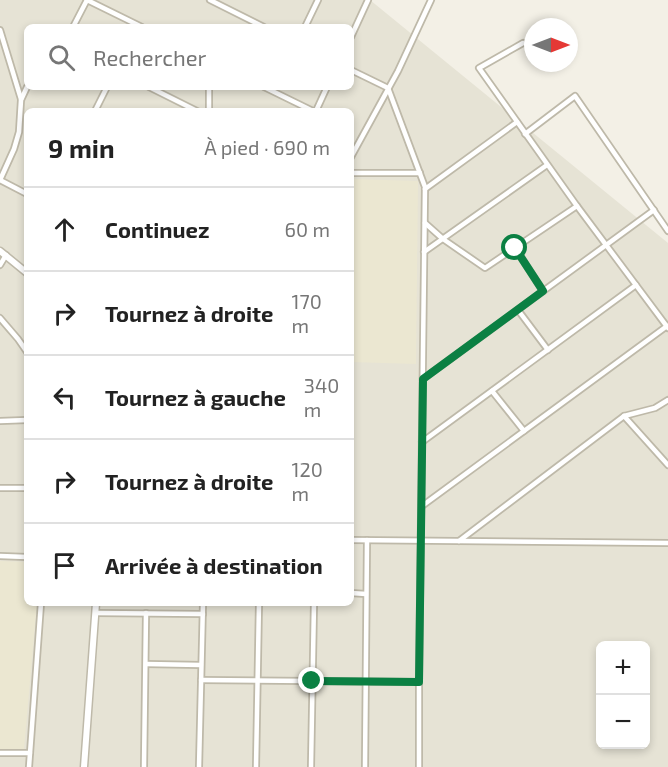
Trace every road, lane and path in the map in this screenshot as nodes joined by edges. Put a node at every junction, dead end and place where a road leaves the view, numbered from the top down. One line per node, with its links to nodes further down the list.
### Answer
1 (87, 0): 6 (street); 7 (street)
2 (210, 0): 8 (street)
3 (318, 0): 9 (street)
4 (368, 0): 11 (street)
5 (431, 0): 14 (street)
6 (75, 24)
7 (136, 24)
8 (258, 24)
9 (306, 24)
10 (0, 30): 21 (street)
11 (354, 30)
12 (524, 43): 27 (street)
13 (354, 71): 14 (street)
14 (388, 88): 29 (street); 32 (street)
15 (26, 90): 21 (street)
16 (106, 90): 22 (street)
17 (155, 90): 23 (street)
18 (209, 90): 24 (street)
19 (270, 90): 25 (street)
20 (325, 90): 26 (street)
21 (21, 100): 33 (street)
22 (96, 108)
23 (191, 108)
24 (209, 108)
25 (308, 108)
26 (316, 108)
27 (517, 122): 28 (street); 34 (street)
28 (525, 134): 30 (street); 37 (street)
29 (354, 151)
30 (547, 165): 36 (street); 40 (street)
31 (354, 173): 32 (street)
32 (420, 173): 34 (street)
33 (0, 180): 35 (street)
34 (425, 189): 38 (street)
35 (24, 192)
36 (577, 206): 41 (street); 42 (street)
37 (654, 210): 39 (street); 41 (street)
38 (424, 223): 40 (street); 43 (street)
39 (668, 231)
40 (443, 239): 42 (street); 43 (street)
41 (606, 245): 47 (street); 48 (street)
42 (515, 248): 48 (street)
43 (424, 252): 54 (street)
44 (3, 253): 45 (street); 46 (street)
45 (0, 265)
46 (24, 270)
47 (636, 285): 51 (street); 53 (street)
48 (543, 291): 49 (street)
49 (518, 309): 53 (street); 54 (street)
50 (0, 318): 52 (street)
51 (667, 327): 60 (street)
52 (24, 348)
53 (548, 351): 55 (street)
54 (423, 379): 61 (street)
55 (492, 391): 60 (street); 61 (street)
56 (668, 400): 57 (street)
57 (624, 416): 62 (street); 69 (street)
58 (24, 420): 59 (street)
59 (0, 421)
60 (524, 431): 65 (street)
61 (422, 442): 65 (street)
62 (668, 465)
63 (0, 488): 64 (street)
64 (24, 488)
65 (422, 507): 68 (street)
66 (354, 540): 67 (street)
67 (367, 540): 68 (street); 74 (street)
68 (422, 540): 69 (street); 89 (street)
69 (459, 541): 70 (street)
70 (668, 543)
71 (0, 556): 72 (street)
72 (24, 557)
73 (354, 593): 74 (street)
74 (366, 594): 88 (street)
75 (41, 606): 91 (street)
76 (96, 606): 80 (street)
77 (203, 606): 82 (street)
78 (259, 606): 86 (street)
79 (314, 606): 87 (street)
80 (96, 613): 81 (street); 93 (street)
81 (146, 613): 82 (street); 83 (street)
82 (203, 614): 84 (street)
83 (146, 664): 84 (street); 94 (street)
84 (201, 665): 85 (street)
85 (201, 680): 86 (street); 95 (street)
86 (257, 681): 87 (street); 96 (street)
87 (312, 681): 88 (street); 97 (street)
88 (365, 682): 89 (street); 98 (street)
89 (419, 682): 99 (street)
90 (0, 753): 91 (street)
91 (30, 753): 92 (street)
92 (29, 767)
93 (84, 767)
94 (144, 767)
95 (199, 767)
96 (256, 767)
97 (311, 767)
98 (365, 767)
99 (419, 767)

